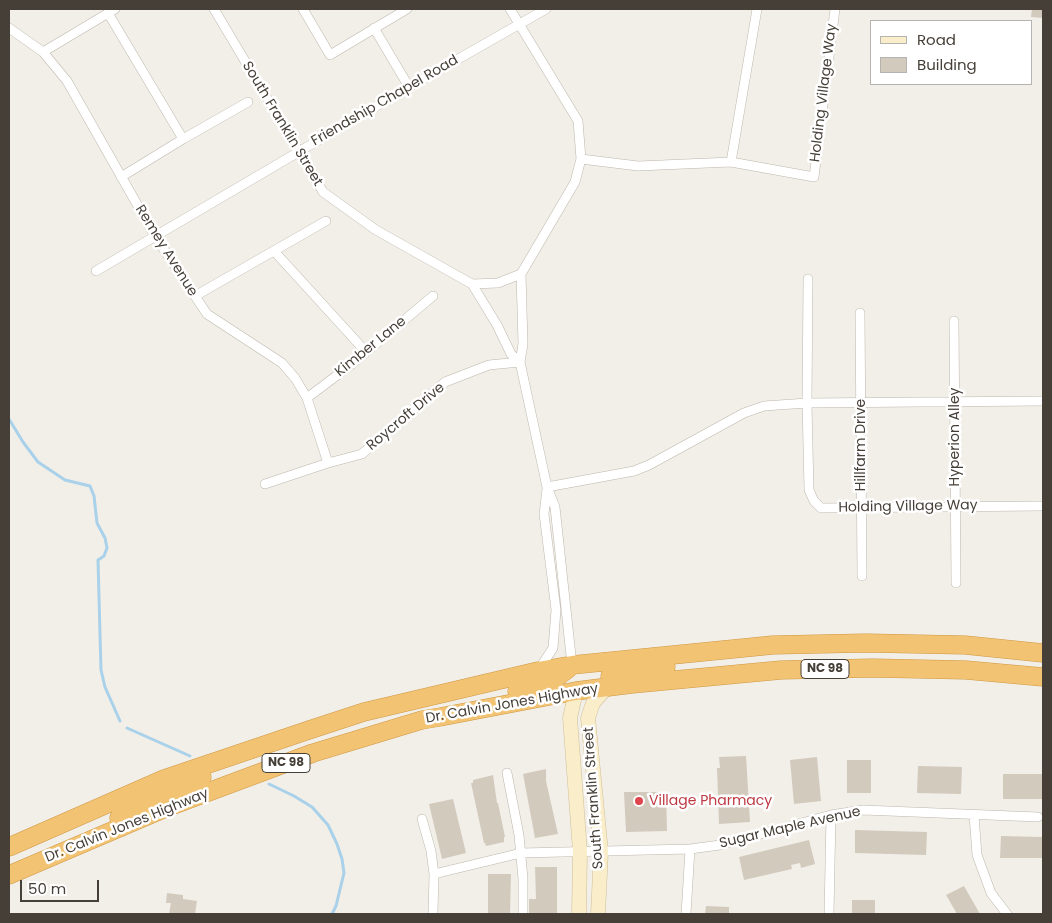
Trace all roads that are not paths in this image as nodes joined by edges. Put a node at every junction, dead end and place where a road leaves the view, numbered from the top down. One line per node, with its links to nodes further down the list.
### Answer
1 (214, 9): 16 (street, South Franklin Street)
2 (303, 9): 11 (street)
3 (407, 9): 11 (street)
4 (510, 9): 9 (street)
5 (546, 9): 9 (street, Friendship Chapel Road)
6 (758, 9): 18 (street)
7 (835, 9): 18 (street, Holding Village Way)
8 (111, 11): 12 (street); 15 (street)
9 (518, 24): 13 (street, Friendship Chapel Road); 17 (street)
10 (9, 28): 12 (street, Remey Avenue)
11 (374, 28): 13 (street)
12 (43, 52): 19 (street, Remey Avenue)
13 (408, 87): 16 (street, Friendship Chapel Road)
14 (248, 102): 15 (street)
15 (183, 139): 19 (street)
16 (298, 152): 21 (street, Friendship Chapel Road); 26 (street, South Franklin Street)
17 (581, 159): 18 (street); 24 (street)
18 (731, 162)
19 (121, 177): 21 (street, Remey Avenue)
20 (326, 221): 22 (street)
21 (155, 236): 23 (street, Friendship Chapel Road); 27 (street, Remey Avenue)
22 (274, 251): 27 (street); 31 (street)
23 (96, 272)
24 (521, 274): 26 (street); 32 (street, South Franklin Street)
25 (808, 279): 37 (street, Holding Village Way)
26 (472, 284): 32 (street, South Franklin Street)
27 (194, 296): 33 (street, Remey Avenue)
28 (434, 296): 31 (street, Kimber Lane)
29 (860, 313): 35 (street, Hillfarm Drive)
30 (954, 321): 36 (street, Hyperion Alley)
31 (366, 352): 33 (street, Kimber Lane)
32 (520, 362): 38 (street, Roycroft Drive); 40 (street, South Franklin Street)
33 (308, 398): 38 (street, Remey Avenue)
34 (1043, 401): 36 (street)
35 (861, 402): 36 (street); 37 (street); 43 (street, Hillfarm Drive)
36 (955, 402): 41 (street, Hyperion Alley)
37 (807, 403): 40 (street); 43 (street, Holding Village Way)
38 (328, 463): 39 (street, Roycroft Drive)
39 (265, 484)
40 (547, 486): 49 (street, South Franklin Street); 51 (street, South Franklin Street)
41 (954, 506): 42 (street, Holding Village Way); 43 (street, Holding Village Way); 45 (street, Hyperion Alley)
42 (1043, 506)
43 (862, 508): 44 (street, Hillfarm Drive)
44 (862, 576)
45 (956, 583)
46 (965, 645): 47 (highway, Dr. Calvin Jones Highway / NC 98); 48 (highway, Dr. Calvin Jones Highway / NC 98); 50 (highway)
47 (692, 653): 49 (highway, Dr. Calvin Jones Highway / NC 98); 54 (highway)
48 (1043, 653)
49 (572, 666): 51 (highway, Dr. Calvin Jones Highway / NC 98); 55 (highway)
50 (781, 670): 52 (highway, Dr. Calvin Jones Highway / NC 98); 53 (highway, Dr. Calvin Jones Highway / NC 98)
51 (538, 671): 56 (highway, Dr. Calvin Jones Highway / NC 98)
52 (1043, 677)
53 (607, 687): 54 (highway, Dr. Calvin Jones Highway / NC 98); 66 (street, South Franklin Street)
54 (576, 691): 55 (highway, Dr. Calvin Jones Highway / NC 98); 65 (street, South Franklin Street)
55 (440, 717): 62 (highway, Dr. Calvin Jones Highway / NC 98)
56 (250, 750): 62 (highway); 63 (highway, Dr. Calvin Jones Highway / NC 98)
57 (507, 774): 67 (street)
58 (830, 815): 59 (street, Sugar Maple Avenue); 64 (street, Sugar Maple Avenue); 75 (street)
59 (974, 815): 60 (street, Sugar Maple Avenue); 76 (street)
60 (1038, 817)
61 (422, 819): 68 (street)
62 (122, 827): 69 (highway, Dr. Calvin Jones Highway / NC 98)
63 (9, 847)
64 (690, 848): 66 (street, Sugar Maple Avenue); 74 (street)
65 (580, 851): 66 (street, Sugar Maple Avenue); 67 (street, Sugar Maple Avenue); 72 (street, South Franklin Street)
66 (601, 852): 73 (street, South Franklin Street)
67 (521, 853): 68 (street, Sugar Maple Avenue); 71 (street)
68 (434, 874): 70 (street)
69 (9, 875)
70 (433, 914)
71 (523, 914)
72 (579, 914)
73 (598, 914)
74 (686, 914)
75 (829, 914)
76 (1007, 914)

